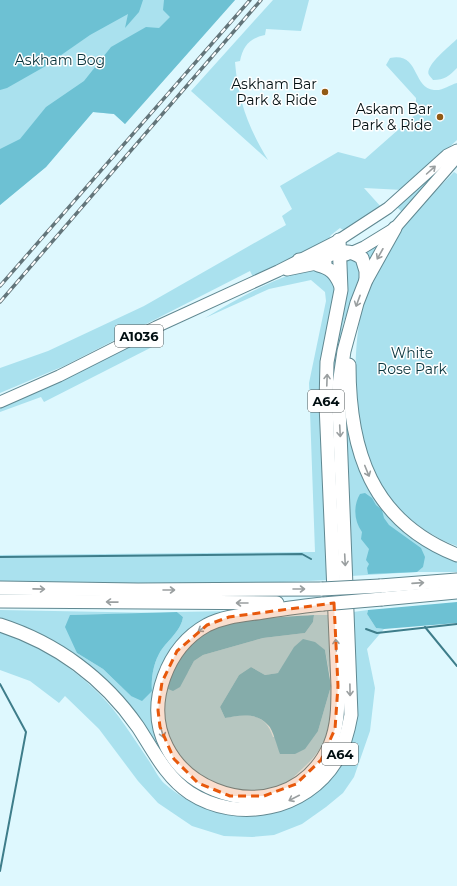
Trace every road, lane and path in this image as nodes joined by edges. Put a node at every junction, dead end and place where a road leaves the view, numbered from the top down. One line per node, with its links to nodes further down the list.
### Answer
1 (457, 150): 4 (main road, A1036, one-way to 1)
2 (457, 158): 3 (main road, A1036)
3 (395, 228): 4 (main road, A1036); 8 (highway, A64, one-way to 8)
4 (343, 250): 5 (highway); 6 (main road, A1036); 8 (highway, A64); 9 (highway, A64)
5 (299, 260): 7 (main road, A1036)
6 (318, 265): 7 (main road, A1036); 9 (highway)
7 (278, 271): 11 (main road, A1036)
8 (366, 280): 10 (highway, A64, one-way to 10)
9 (341, 286): 17 (highway, A64, one-way to 9)
10 (351, 323): 12 (highway, A64, one-way to 12); 18 (highway, A64, one-way to 18)
11 (0, 402)
12 (457, 555)
13 (457, 580): 14 (highway, one-way to 13, bridge)
14 (0, 588)
15 (457, 592): 17 (highway, A64, bridge)
16 (0, 601): 17 (highway, A64, one-way to 16)
17 (323, 604)
18 (0, 625)

